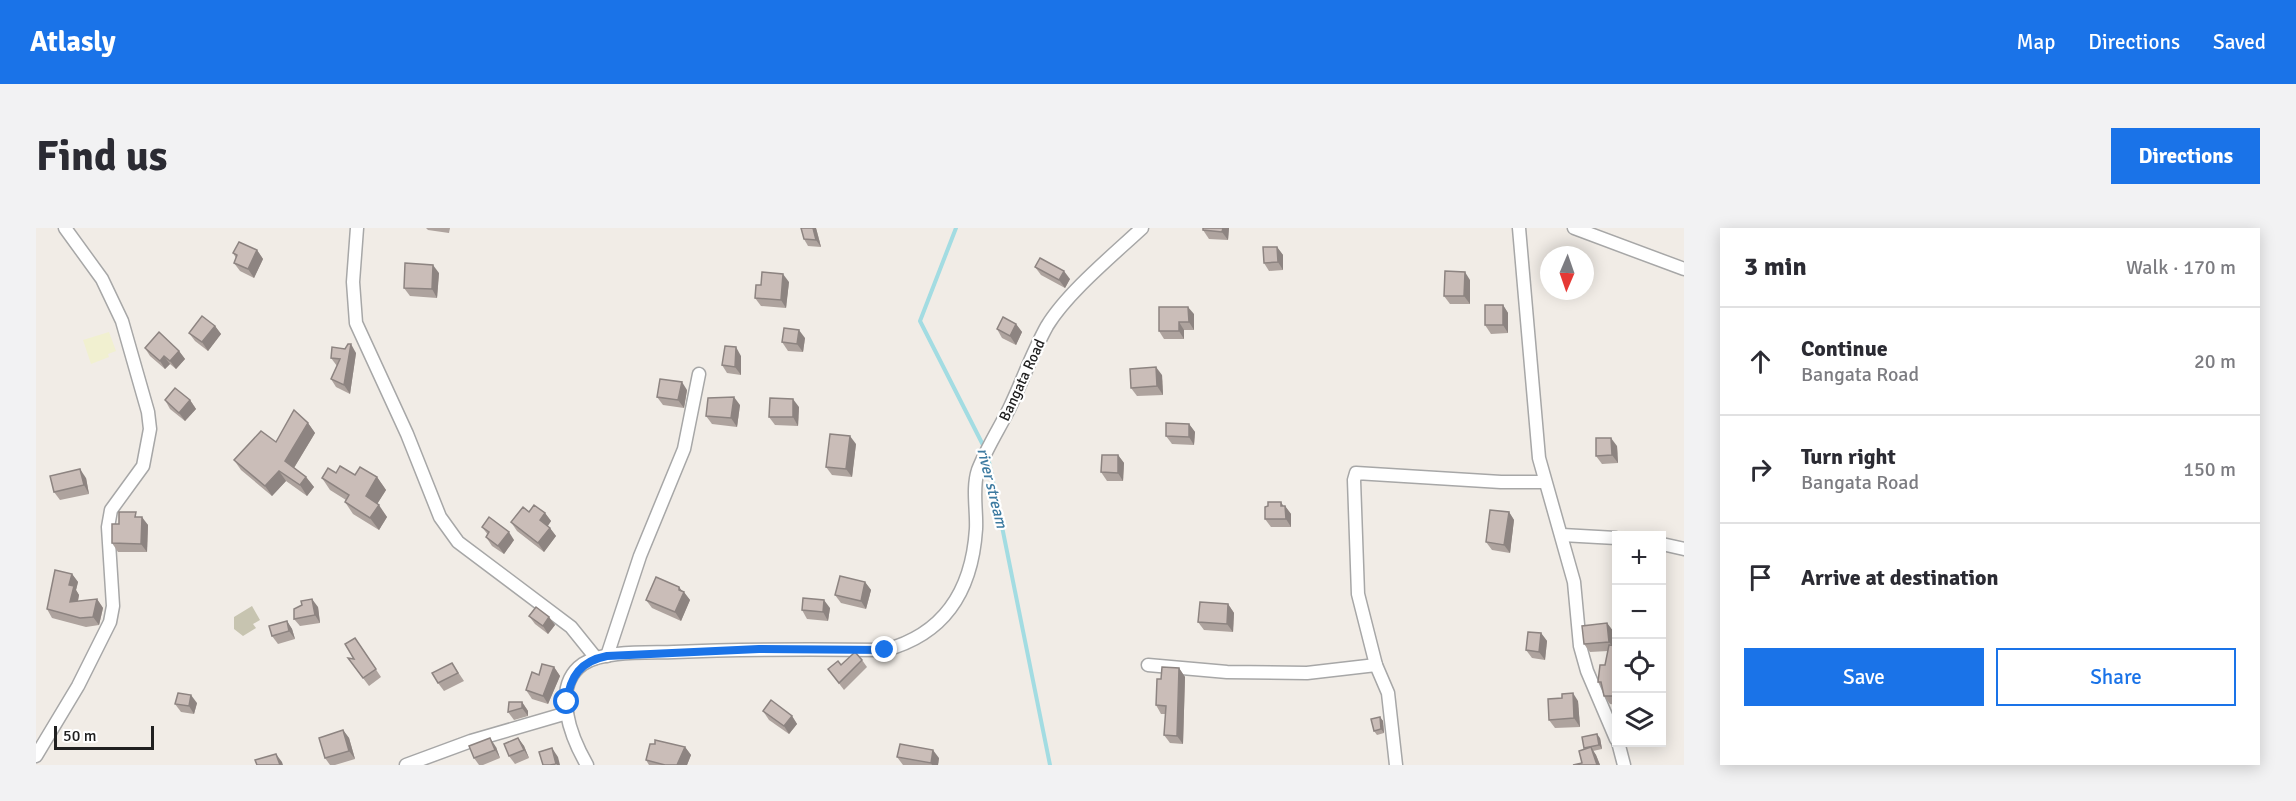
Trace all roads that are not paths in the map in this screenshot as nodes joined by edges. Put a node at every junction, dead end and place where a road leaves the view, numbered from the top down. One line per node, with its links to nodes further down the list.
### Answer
1 (64, 228): 19 (street)
2 (357, 228): 13 (street)
3 (1142, 228): 13 (street, Bangata Road)
4 (1519, 228): 8 (street)
5 (1574, 228): 6 (street)
6 (1684, 269)
7 (699, 375): 13 (street)
8 (1545, 482): 9 (street); 15 (street)
9 (1562, 535): 10 (street); 17 (street)
10 (1612, 538)
11 (1666, 545): 12 (street)
12 (1684, 549)
13 (602, 657): 16 (street)
14 (1148, 664): 15 (street)
15 (1376, 665): 22 (street)
16 (567, 713): 20 (street); 21 (street)
17 (1612, 729)
18 (1619, 747): 23 (street)
19 (36, 756)
20 (410, 764)
21 (588, 765)
22 (1396, 765)
23 (1624, 765)

